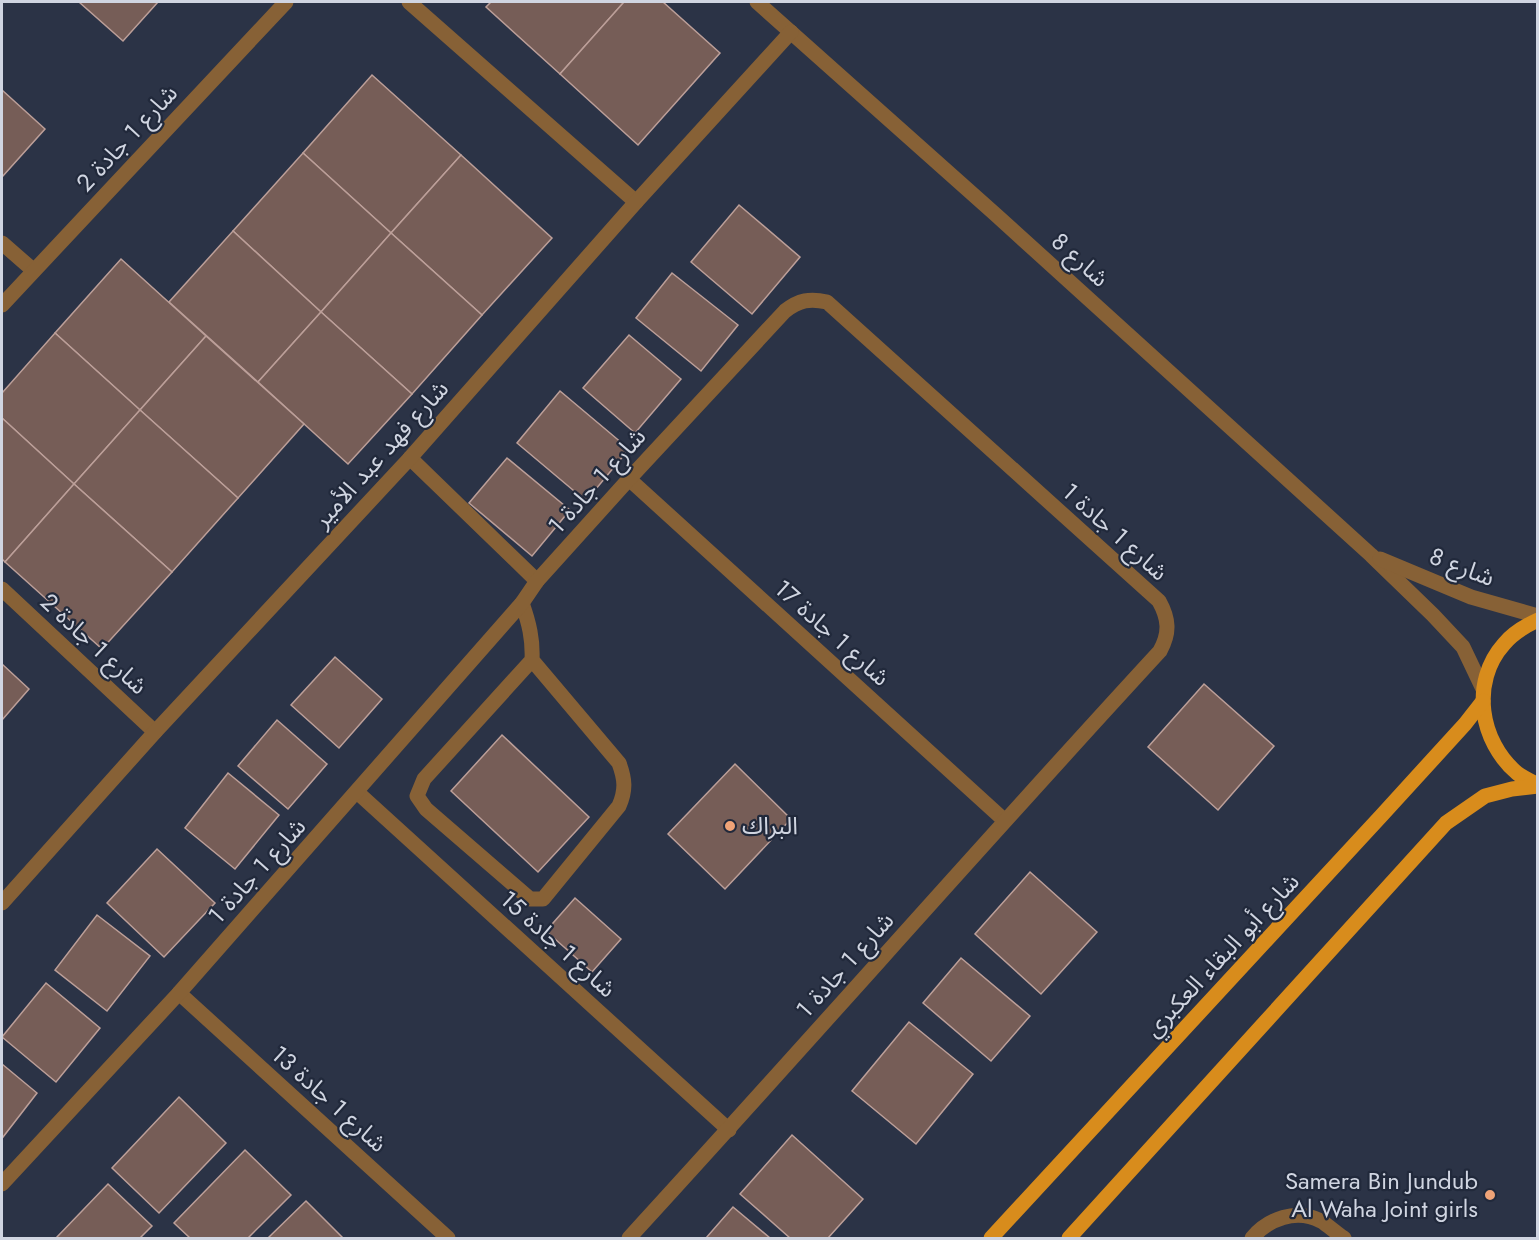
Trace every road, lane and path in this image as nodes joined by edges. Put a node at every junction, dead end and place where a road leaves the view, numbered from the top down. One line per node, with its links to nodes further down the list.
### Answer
1 (286, 2): 7 (street, شارع 1 جادة 2)
2 (409, 2): 5 (street)
3 (757, 2): 4 (street, شارع 8)
4 (791, 32): 5 (street, شارع فهد عبد الأمير); 11 (street, شارع 8)
5 (636, 202): 9 (street, شارع فهد عبد الأمير)
6 (2, 243): 7 (street)
7 (33, 270): 8 (street, شارع 1 جادة 2)
8 (2, 305)
9 (410, 458): 12 (street); 18 (street, شارع فهد عبد الأمير)
10 (629, 479): 12 (street, شارع 1 جادة 1); 21 (street, شارع 1 جادة 17); 21 (street, شارع 1 جادة 1)
11 (1371, 555): 15 (street, شارع 8); 17 (street, شارع 8)
12 (537, 580): 14 (street, شارع 1 جادة 1)
13 (2, 589): 18 (street, شارع 1 جادة 2)
14 (522, 603): 16 (street); 20 (street, شارع 1 جادة 1)
15 (1538, 618): 17 (main road)
16 (532, 660): 16 (street)
17 (1483, 695): 19 (main road); 28 (main road, شارع أبو البقاء العكبري)
18 (155, 732): 22 (street, شارع فهد عبد الأمير)
19 (1538, 785): 29 (main road)
20 (357, 792): 23 (street, شارع 1 جادة 1); 24 (street, شارع 1 جادة 15)
21 (1004, 820): 24 (street, شارع 1 جادة 1)
22 (2, 903)
23 (179, 993): 25 (street, شارع 1 جادة 1); 26 (street, شارع 1 جادة 13)
24 (729, 1130): 27 (street, شارع 1 جادة 1)
25 (2, 1184)
26 (448, 1239)
27 (629, 1239)
28 (992, 1239)
29 (1069, 1239)
30 (1252, 1239): 31 (street)
31 (1344, 1239)

